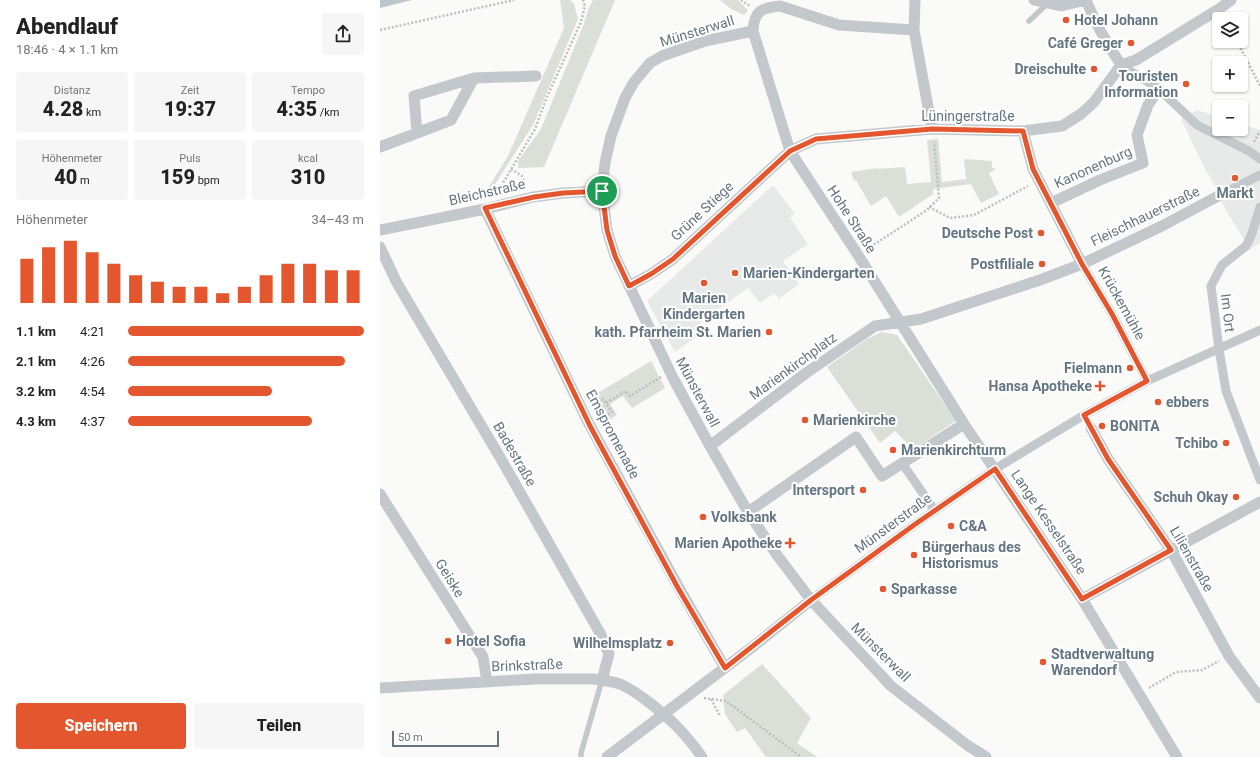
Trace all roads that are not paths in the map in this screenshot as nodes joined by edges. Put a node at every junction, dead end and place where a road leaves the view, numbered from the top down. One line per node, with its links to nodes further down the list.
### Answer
1 (915, 0): 7 (street)
2 (1034, 0): 5 (street)
3 (1086, 0): 5 (street); 9 (street)
4 (1231, 0): 9 (street)
5 (1048, 3): 6 (lane)
6 (1029, 21)
7 (914, 30): 8 (street); 13 (street)
8 (753, 31): 17 (street, Hohe Straße); 20 (street, Münsterwall)
9 (1121, 65): 12 (street); 14 (street, Lüningerstraße)
10 (536, 76): 11 (street)
11 (474, 78): 15 (street); 15 (street)
12 (1159, 89): 18 (street); 22 (street, Kanonenburg)
13 (932, 129): 14 (street, Lüningerstraße); 17 (street, Lüningerstraße)
14 (1023, 131): 22 (street, Krückemühle)
15 (417, 133): 16 (street)
16 (380, 147)
17 (790, 151): 28 (street, Grüne Stiege); 29 (street, Hohe Straße)
18 (1260, 159)
19 (1260, 176): 21 (street)
20 (602, 191): 24 (street, Bleichstraße); 28 (street, Münsterwall)
21 (1220, 195): 27 (street, Fleischhauerstraße)
22 (1050, 203): 27 (street, Krückemühle)
23 (1260, 206): 31 (street, Im Ort)
24 (485, 208): 25 (street, Bleichstraße); 47 (street, Emspromenade)
25 (380, 230)
26 (380, 247): 48 (street, Badestraße)
27 (1082, 264): 29 (street, Fleischhauerstraße); 32 (street, Krückemühle)
28 (629, 286): 36 (street, Münsterwall)
29 (899, 321): 34 (street, Hohe Straße); 36 (street, Marienkirchplatz)
30 (1260, 330): 31 (street, Münsterstraße)
31 (1219, 349): 32 (street, Münsterstraße); 39 (street, Im Ort)
32 (1147, 381): 33 (street, Münsterstraße)
33 (1084, 415): 35 (street, Lilienstraße); 38 (street, Münsterstraße)
34 (964, 424): 37 (street); 38 (street, Hohe Straße)
35 (1091, 428): 44 (street, Lilienstraße)
36 (710, 446): 43 (street, Münsterwall)
37 (902, 463): 42 (street); 43 (street)
38 (995, 469): 42 (street, Münsterstraße); 45 (street, Lange Kesselstraße)
39 (1260, 480)
40 (380, 494): 49 (street, Geiske)
41 (1260, 502): 44 (street)
42 (935, 511): 46 (street, Münsterstraße)
43 (748, 512): 46 (street, Münsterwall)
44 (1171, 550): 45 (street); 51 (street, Lilienstraße)
45 (1082, 599): 57 (street, Lange Kesselstraße)
46 (811, 600): 47 (street, Münsterstraße); 56 (street, Münsterwall)
47 (725, 668): 52 (street, Münsterstraße)
48 (602, 680): 49 (street, Brinkstraße); 52 (street, Brinkstraße); 53 (lane)
49 (487, 681): 50 (street, Brinkstraße)
50 (380, 688)
51 (1260, 698)
52 (665, 714): 54 (street, Münsterstraße); 55 (street, Brinkstraße)
53 (581, 757)
54 (607, 757)
55 (702, 757)
56 (986, 757)
57 (1177, 757)

